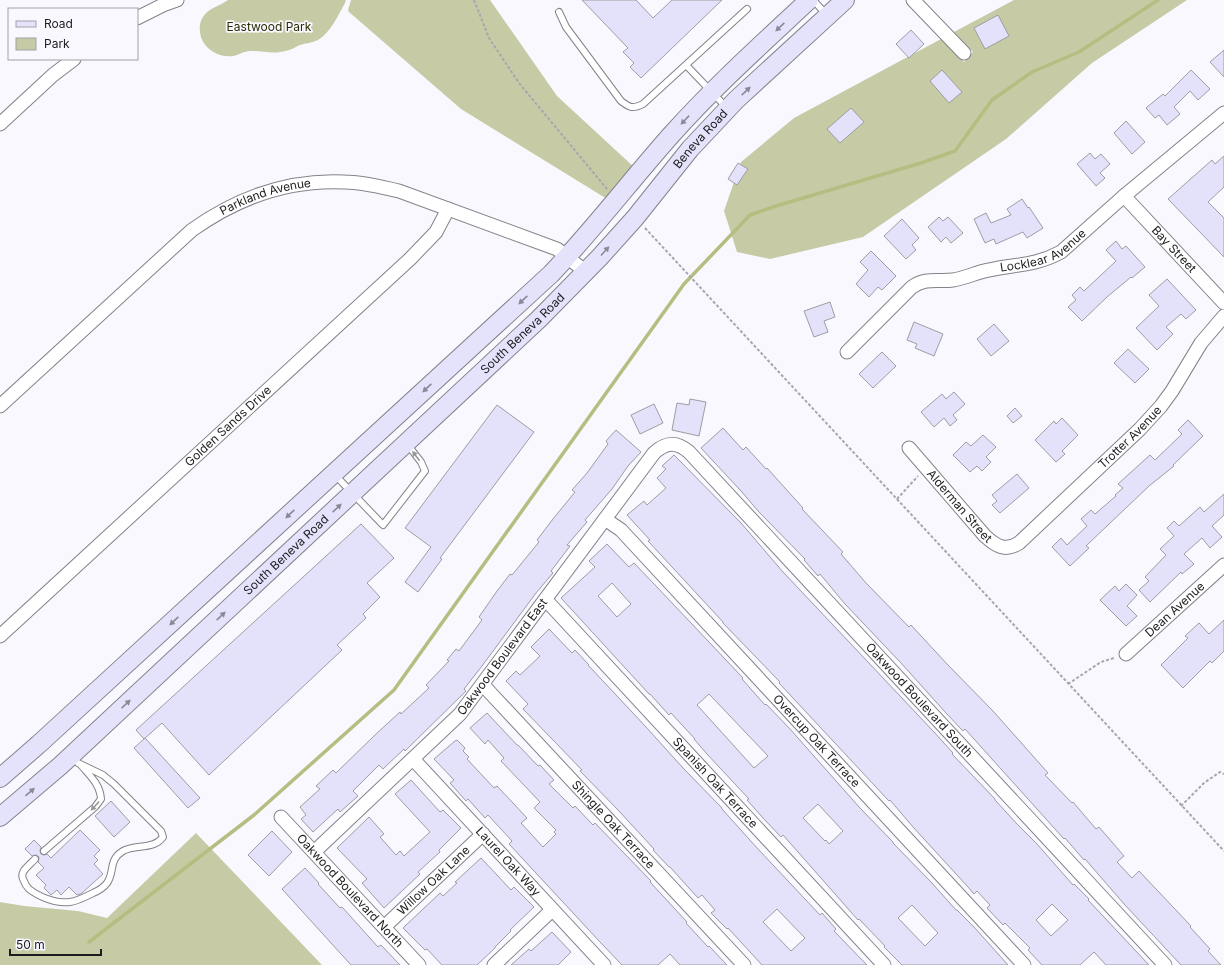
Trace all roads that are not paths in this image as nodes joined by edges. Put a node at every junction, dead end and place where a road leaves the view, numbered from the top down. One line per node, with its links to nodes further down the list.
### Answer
1 (177, 0): 9 (street)
2 (809, 0): 13 (main road, Beneva Road, one-way to 13)
3 (813, 0): 8 (lane)
4 (845, 0): 8 (main road, Beneva Road)
5 (913, 0): 10 (street)
6 (747, 9): 12 (lane)
7 (559, 12): 12 (lane)
8 (828, 16): 14 (main road, Beneva Road, one-way to 8)
9 (138, 18)
10 (964, 53)
11 (73, 60): 16 (street)
12 (686, 65): 13 (lane)
13 (712, 92): 14 (lane); 19 (main road, Beneva Road, one-way to 19)
14 (728, 109): 20 (main road, Beneva Road, one-way to 14)
15 (1224, 113): 17 (street, Locklear Avenue)
16 (0, 124)
17 (1124, 196): 23 (street, Bay Street); 25 (street, Locklear Avenue)
18 (448, 209): 19 (street, Parkland Avenue); 26 (street, Parkland Avenue); 36 (street, Golden Sands Drive)
19 (567, 257): 20 (street, Parkland Avenue); 21 (main road, Beneva Road)
20 (586, 272): 22 (main road, Beneva Road)
21 (551, 274): 30 (main road, South Beneva Road, one-way to 30)
22 (568, 290): 27 (main road, South Beneva Road)
23 (1224, 303)
24 (1224, 316): 33 (street, Trotter Avenue)
25 (847, 352)
26 (0, 406)
27 (406, 443): 31 (main road, South Beneva Road); 31 (lane, one-way to 27)
28 (669, 444): 32 (street, Oakwood Boulevard East); 56 (street, Oakwood Boulevard South)
29 (909, 448): 33 (street, Alderman Street)
30 (334, 474): 31 (lane); 41 (main road, South Beneva Road, one-way to 41)
31 (352, 493): 39 (main road, South Beneva Road, one-way to 31)
32 (605, 519): 35 (street, Oakwood Boulevard East); 55 (street, Overcup Oak Terrace)
33 (1019, 543)
34 (1224, 565): 37 (street, Dean Avenue)
35 (546, 600): 38 (street, Oakwood Boulevard East); 54 (street, Spanish Oak Terrace)
36 (0, 636)
37 (1126, 654)
38 (483, 685): 40 (street, Oakwood Boulevard East); 53 (street, Shingle Oak Terrace)
39 (75, 759): 42 (main road, South Beneva Road, one-way to 39); 45 (lane, one-way to 45); 47 (lane)
40 (413, 759): 44 (street, Laurel Oak Way); 46 (street, Oakwood Boulevard East)
41 (0, 778)
42 (0, 817)
43 (281, 817): 46 (street, Oakwood Boulevard North)
44 (483, 834): 48 (street, Laurel Oak Way); 49 (street, Willow Oak Lane)
45 (44, 851)
46 (314, 852): 49 (street, Oakwood Boulevard North)
47 (35, 859)
48 (552, 910): 51 (street); 52 (street, Laurel Oak Way)
49 (384, 927): 50 (street, Oakwood Boulevard North)
50 (419, 965)
51 (494, 965)
52 (604, 965)
53 (744, 965)
54 (884, 965)
55 (1024, 965)
56 (1165, 965)

